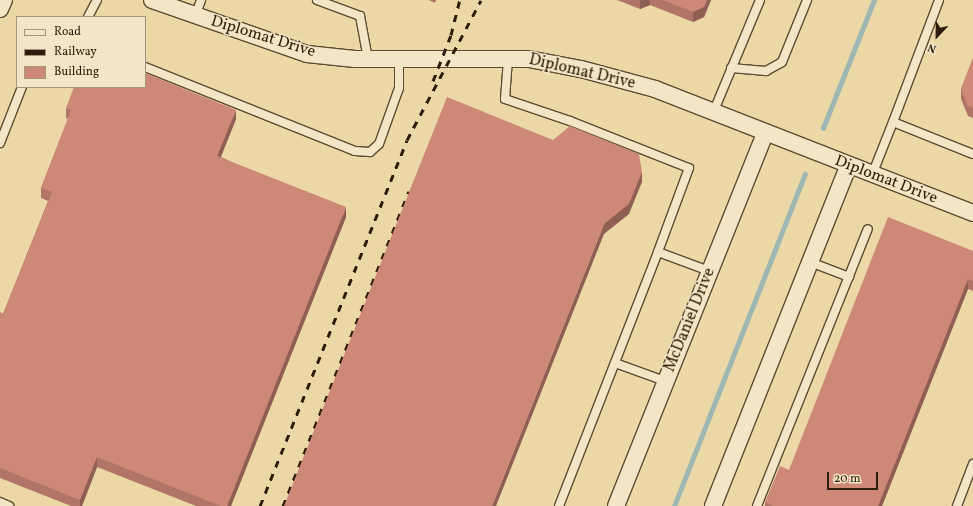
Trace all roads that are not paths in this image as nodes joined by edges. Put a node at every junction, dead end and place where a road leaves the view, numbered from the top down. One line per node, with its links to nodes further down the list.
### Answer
1 (4, 0): 9 (street)
2 (97, 0): 10 (lane)
3 (152, 0): 11 (street, Diplomat Drive)
4 (201, 0): 11 (lane)
5 (317, 0): 13 (lane)
6 (760, 0): 16 (lane)
7 (807, 0): 16 (lane)
8 (939, 0): 19 (lane)
9 (0, 9)
10 (89, 16)
11 (195, 16): 13 (street, Diplomat Drive)
12 (399, 58): 13 (street, Diplomat Drive); 14 (street, Diplomat Drive); 15 (lane)
13 (368, 59)
14 (508, 59): 18 (street, Diplomat Drive); 27 (lane)
15 (146, 67)
16 (731, 68): 18 (lane)
17 (22, 88): 21 (lane)
18 (712, 113): 20 (street, Diplomat Drive)
19 (893, 122): 22 (lane); 24 (lane)
20 (765, 134): 23 (street, Diplomat Drive); 29 (street, McDaniel Drive)
21 (0, 143)
22 (973, 154)
23 (848, 166): 24 (street, Diplomat Drive); 28 (street)
24 (872, 175): 25 (street, Diplomat Drive)
25 (973, 214)
26 (868, 229): 30 (lane)
27 (658, 252): 29 (lane); 31 (lane)
28 (810, 262): 30 (lane); 38 (street)
29 (709, 271): 32 (street, McDaniel Drive)
30 (849, 277): 39 (lane)
31 (615, 363): 32 (lane); 36 (lane)
32 (665, 381): 37 (street, McDaniel Drive)
33 (973, 464): 40 (lane)
34 (0, 502): 35 (lane)
35 (9, 506)
36 (559, 506)
37 (616, 506)
38 (713, 506)
39 (757, 506)
40 (957, 506)

